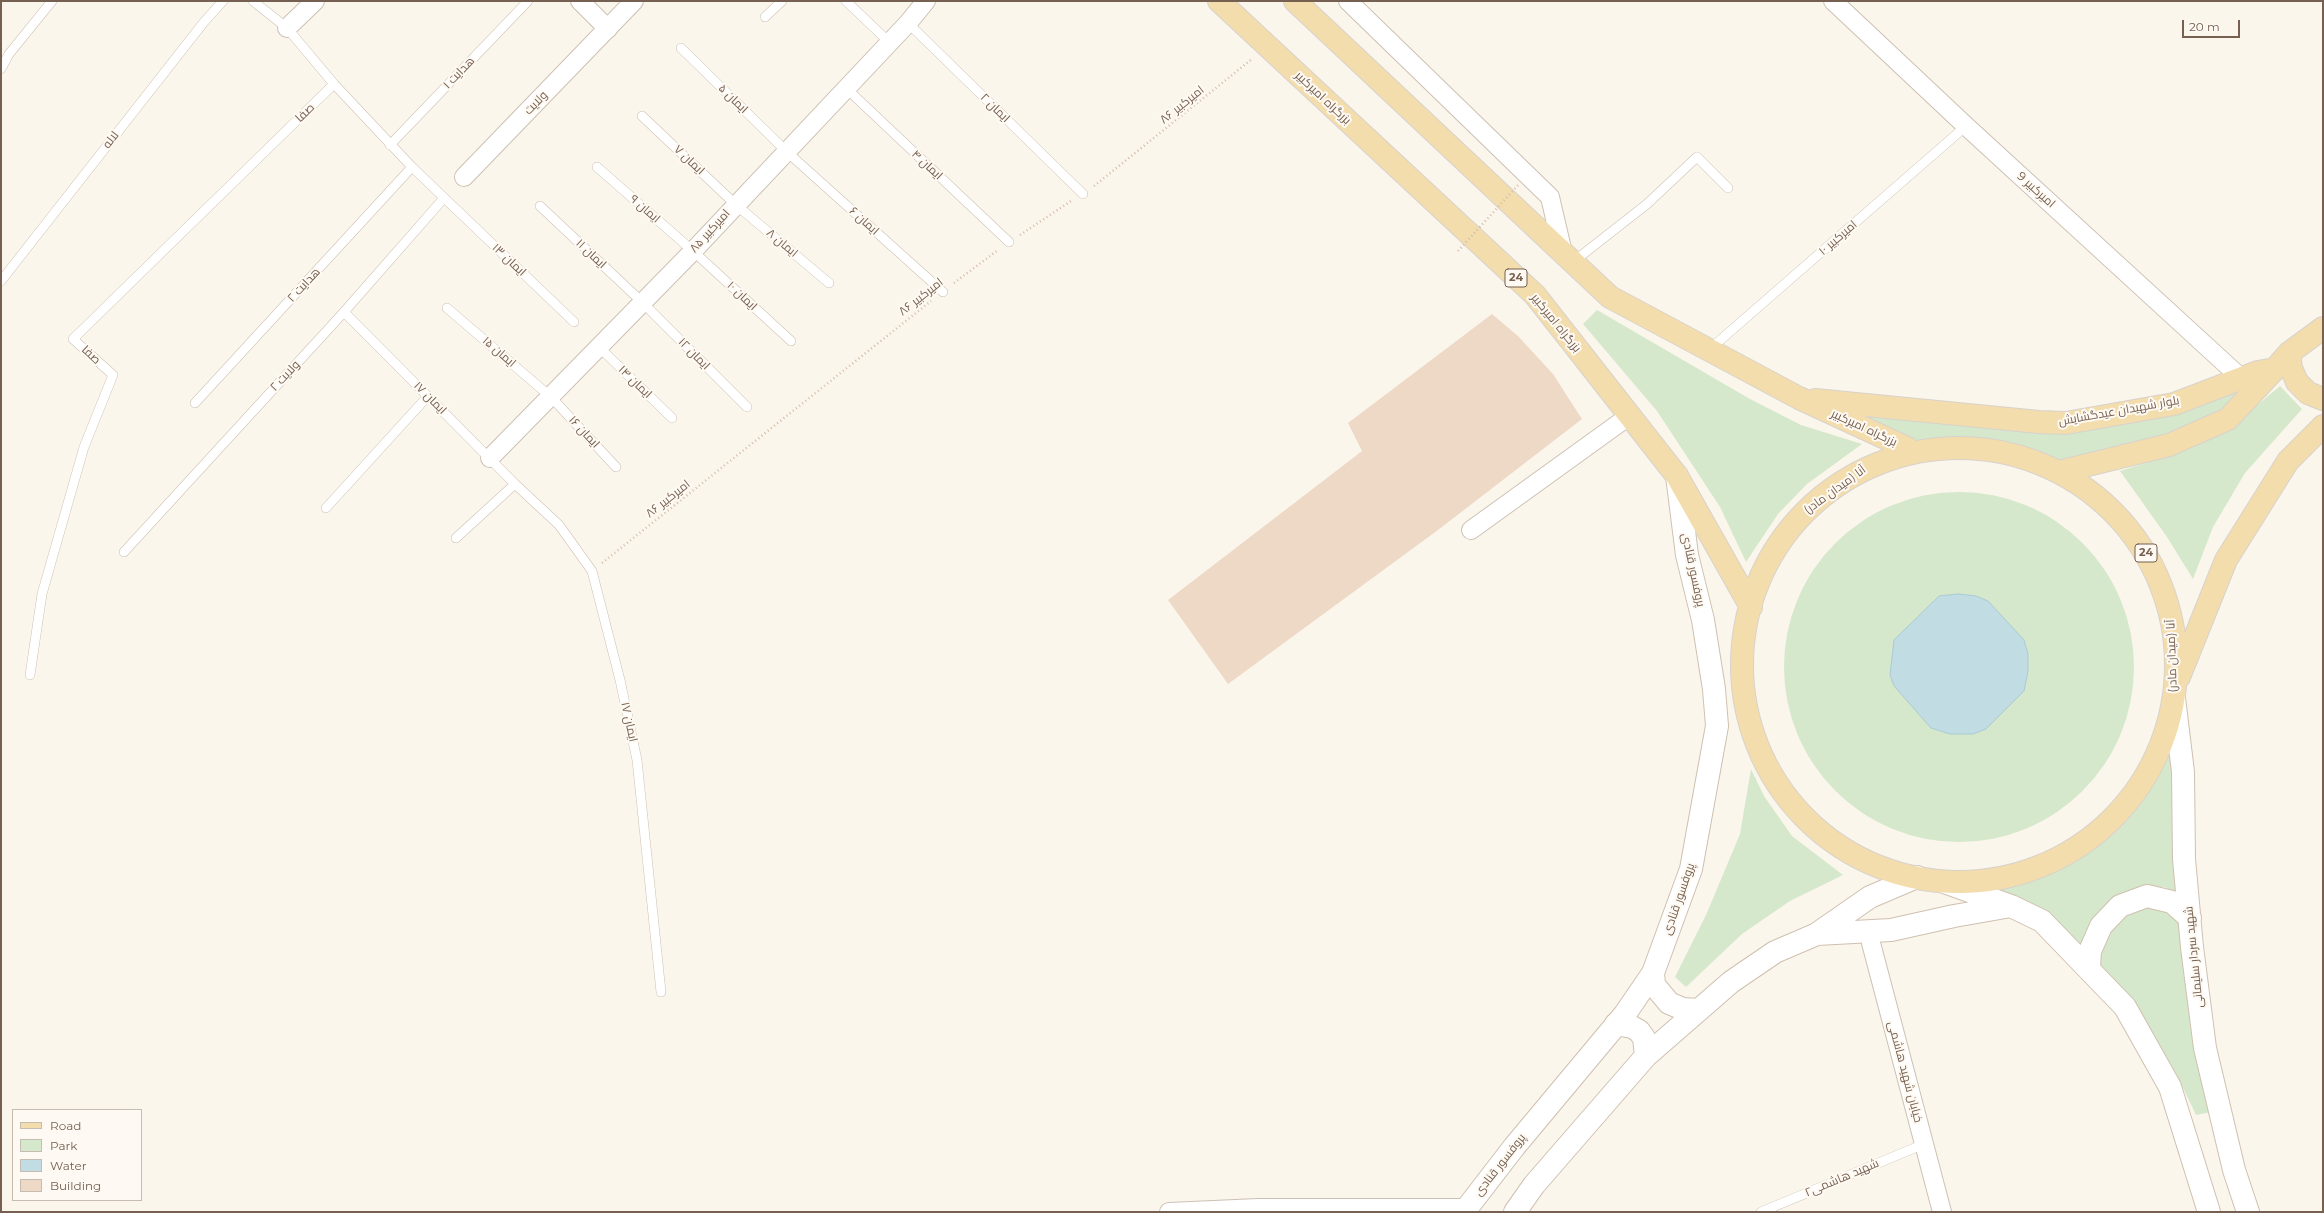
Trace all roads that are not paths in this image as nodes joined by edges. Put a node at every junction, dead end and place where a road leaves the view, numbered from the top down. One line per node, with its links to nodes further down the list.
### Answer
1 (52, 1): 21 (lane)
2 (223, 1): 39 (lane, لاله)
3 (253, 1): 17 (lane, ایمان ۱۳)
4 (315, 1): 17 (street)
5 (528, 1): 26 (lane, هدایت ۱)
6 (580, 1): 18 (street)
7 (634, 1): 18 (street, ولایت)
8 (782, 1): 15 (lane)
9 (846, 1): 19 (lane)
10 (926, 1): 16 (street, امیرکبیر ۸۵)
11 (1219, 1): 58 (main road, بزرگراه امیرکبیر / 24)
12 (1295, 1): 38 (main road, بزرگراه امیرکبیر / 24)
13 (1348, 1): 38 (street)
14 (1833, 1): 25 (street, امیرکبیر 9)
15 (765, 17)
16 (908, 23): 19 (street, امیرکبیر ۸۵); 32 (lane, ایمان ۲)
17 (288, 28): 22 (lane, ایمان ۱۳)
18 (608, 29): 30 (street, ولایت)
19 (889, 42): 23 (street, امیرکبیر ۸۵)
20 (681, 48): 27 (lane, ایمان ۵)
21 (1, 69)
22 (334, 84): 26 (lane, ایمان ۱۳); 72 (lane, صفا)
23 (846, 88): 27 (street, امیرکبیر ۸۵); 36 (lane, ایمان ۴)
24 (642, 116): 34 (lane, ایمان ۷)
25 (1966, 126): 49 (lane, امیرکبیر ۱۰); 51 (street, امیرکبیر 9)
26 (390, 145): 28 (lane, ایمان ۱۳)
27 (786, 151): 34 (street, امیرکبیر ۸۵); 41 (lane, ایمان ۶)
28 (412, 167): 33 (lane, ایمان ۱۳); 56 (lane, هدایت ۲)
29 (597, 167): 37 (lane, ایمان ۹)
30 (464, 177)
31 (1728, 188): 38 (lane)
32 (1083, 194)
33 (444, 198): 44 (lane, ولایت ۲); 45 (lane, ایمان ۱۳)
34 (735, 204): 37 (street, امیرکبیر ۸۵); 40 (lane, ایمان ۸)
35 (540, 206): 42 (lane, ایمان ۱۱)
36 (1009, 242)
37 (693, 250): 42 (street, امیرکبیر ۸۵); 47 (lane, ایمان ۱۰)
38 (1568, 258): 49 (main road, بزرگراه امیرکبیر / 24)
39 (1, 281)
40 (829, 283)
41 (943, 292)
42 (642, 302): 48 (street, امیرکبیر ۸۵); 57 (lane, ایمان ۱۲)
43 (447, 308): 53 (lane, ایمان ۱۵)
44 (344, 312): 52 (lane, ایمان ۱۷); 70 (lane, ولایت ۲)
45 (574, 322)
46 (2323, 328): 50 (main road, بلوار شهیدان عیدگشایش / 24)
47 (791, 341)
48 (599, 347): 53 (street, امیرکبیر ۸۵); 59 (lane, ایمان ۱۴)
49 (1710, 349): 54 (main road, بزرگراه امیرکبیر / 24)
50 (2282, 361): 51 (main road, بلوار شهیدان عیدگشایش / 24); 55 (main road); 64 (main road)
51 (2241, 378): 54 (main road, بلوار شهیدان عیدگشایش / 24)
52 (428, 396): 62 (lane, ایمان ۱۷); 67 (lane)
53 (551, 397): 62 (street, امیرکبیر ۸۵); 63 (lane, ایمان ۱۶)
54 (1799, 398): 61 (main road, بزرگراه امیرکبیر / 24)
55 (2323, 399)
56 (195, 402)
57 (746, 407)
58 (1629, 416): 65 (main road, بزرگراه امیرکبیر / 24); 68 (street)
59 (672, 418)
60 (2323, 426): 73 (main road, 24)
61 (1907, 448): 64 (main road, آنا (میدان مادر) / 24); 71 (main road, آنا (میدان مادر) / 24)
62 (490, 458): 66 (lane, ایمان ۱۷)
63 (616, 467)
64 (2063, 471): 73 (main road, آنا (میدان مادر) / 24)
65 (1677, 476): 71 (main road, بزرگراه امیرکبیر / 24); 81 (main road, پروفسور قنادی)
66 (515, 484): 69 (lane); 82 (lane, ایمان ۱۷)
67 (326, 508)
68 (1471, 530)
69 (456, 538)
70 (124, 552)
71 (1751, 607): 74 (main road, آنا (میدان مادر) / 24)
72 (30, 675)
73 (2175, 691): 75 (main road, آنا (میدان مادر) / 24); 77 (main road, شهید سردار سلیمانی)
74 (1917, 877): 75 (main road, آنا (میدان مادر) / 24); 79 (main road)
75 (1944, 882): 76 (main road)
76 (2011, 906): 78 (main road); 80 (main road)
77 (2190, 918): 80 (main road); 93 (main road, شهید سردار سلیمانی)
78 (1871, 931): 79 (main road); 86 (street, خیابان شهید هاشمی)
79 (1817, 934): 83 (main road)
80 (2089, 969): 92 (main road)
81 (1653, 973): 83 (main road); 84 (main road, پروفسور قنادی)
82 (661, 992)
83 (1699, 1010): 85 (main road)
84 (1616, 1024): 85 (main road); 87 (main road, پروفسور قنادی)
85 (1646, 1056): 89 (main road)
86 (1924, 1144): 90 (lane, شهید هاشمی۲); 91 (street, خیابان شهید هاشمی)
87 (1466, 1210): 88 (street)
88 (1169, 1212)
89 (1515, 1212)
90 (1761, 1212)
91 (1942, 1212)
92 (2209, 1212)
93 (2248, 1212)

